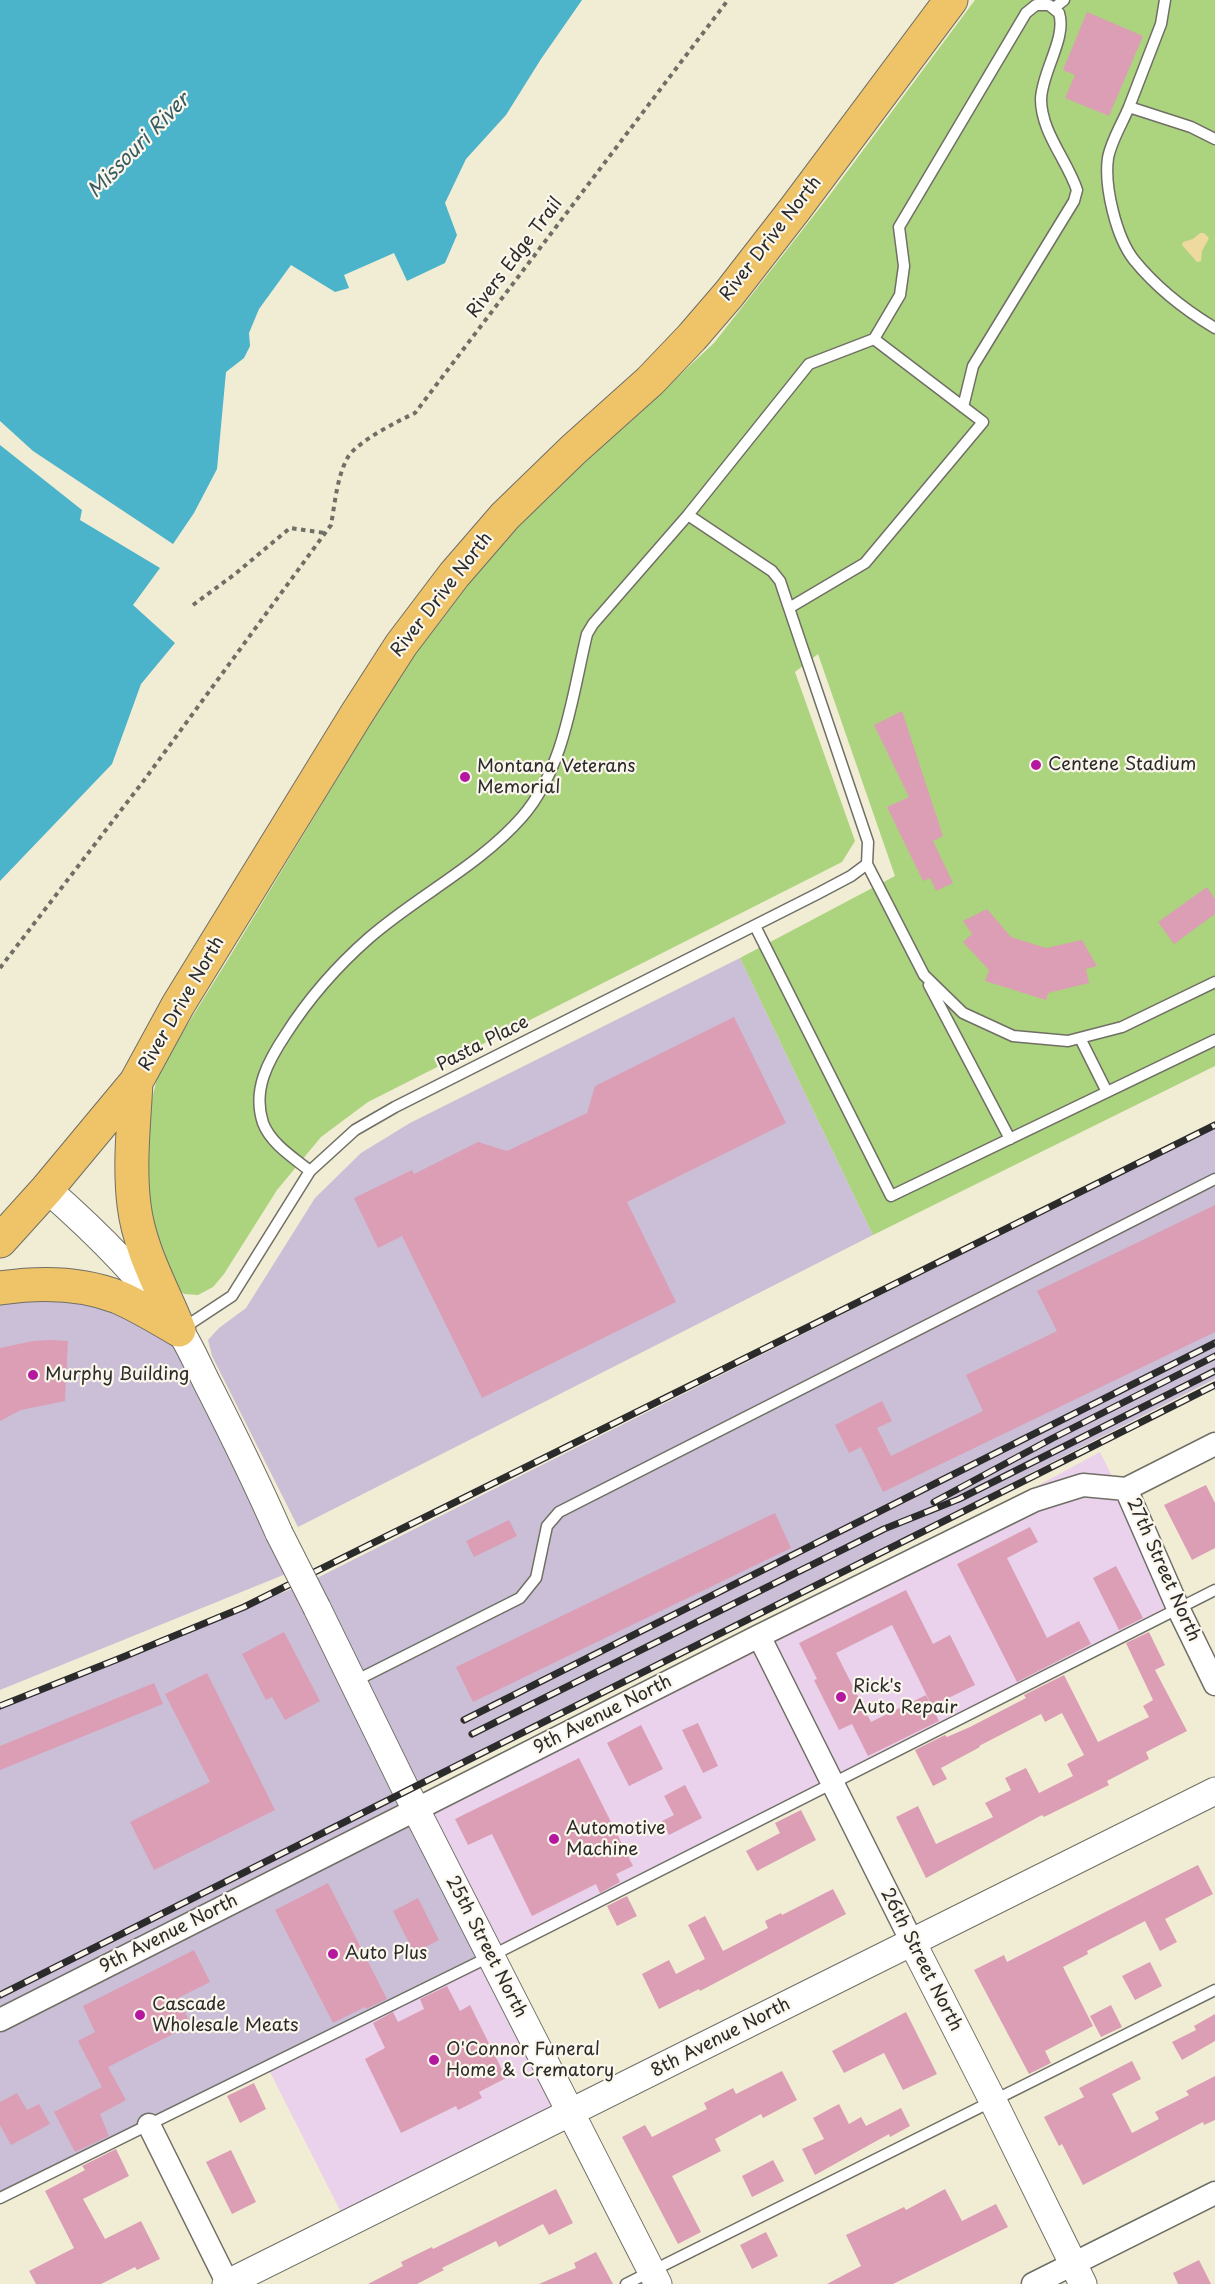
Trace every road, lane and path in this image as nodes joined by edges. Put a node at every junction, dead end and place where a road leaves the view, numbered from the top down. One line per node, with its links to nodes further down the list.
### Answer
1 (728, 0): 12 (path, Rivers Edge Trail)
2 (951, 0): 22 (main road, River Drive North)
3 (1064, 0): 5 (lane)
4 (1165, 0): 6 (lane)
5 (1054, 8): 9 (lane); 10 (lane)
6 (1129, 106): 7 (lane); 8 (lane)
7 (1215, 140)
8 (1215, 328)
9 (874, 339): 10 (lane); 11 (lane)
10 (963, 407): 14 (lane)
11 (688, 515): 14 (lane); 25 (lane)
12 (325, 533): 13 (path); 17 (path)
13 (193, 605)
14 (789, 608): 15 (lane)
15 (867, 864): 16 (lane, Pasta Place); 18 (lane)
16 (755, 926): 24 (lane); 25 (lane, Pasta Place)
17 (0, 968)
18 (924, 975): 20 (lane); 24 (lane)
19 (1215, 982): 20 (lane)
20 (1080, 1038): 23 (lane)
21 (1215, 1040): 23 (lane)
22 (136, 1082): 27 (main road, River Drive North); 30 (main road)
23 (1107, 1092): 24 (lane)
24 (1010, 1139)
25 (310, 1172): 30 (lane, Pasta Place)
26 (1215, 1179): 36 (lane)
27 (47, 1189): 28 (main road, River Drive North); 30 (street)
28 (0, 1241)
29 (0, 1288): 30 (main road)
30 (179, 1330): 36 (street, 25th Street North, bridge)
31 (1215, 1444): 32 (street)
32 (1126, 1489): 34 (street, 27th Street North); 35 (street, 9th Avenue North)
33 (1215, 1590): 34 (lane)
34 (1178, 1608): 37 (street, 27th Street North); 38 (lane)
35 (759, 1636): 38 (street, 26th Street North); 40 (street, 9th Avenue North)
36 (353, 1682): 40 (street, 25th Street North)
37 (1215, 1684)
38 (832, 1784): 41 (street, 26th Street North); 42 (lane)
39 (1215, 1791): 41 (street, 8th Avenue North)
40 (416, 1809): 42 (street, 25th Street North); 44 (street, 9th Avenue North)
41 (912, 1942): 45 (street, 26th Street North); 46 (street, 8th Avenue North)
42 (491, 1956): 46 (street, 25th Street North); 47 (lane)
43 (1215, 1990): 45 (lane)
44 (0, 2020)
45 (993, 2101): 50 (street, 26th Street North); 51 (lane)
46 (570, 2114): 51 (street, 25th Street North); 52 (street, 8th Avenue North)
47 (149, 2125): 49 (lane); 52 (street)
48 (1215, 2193): 50 (street)
49 (0, 2198)
50 (1078, 2274): 54 (street)
51 (655, 2278): 53 (lane)
52 (227, 2284)
53 (626, 2284)
54 (1033, 2284)

